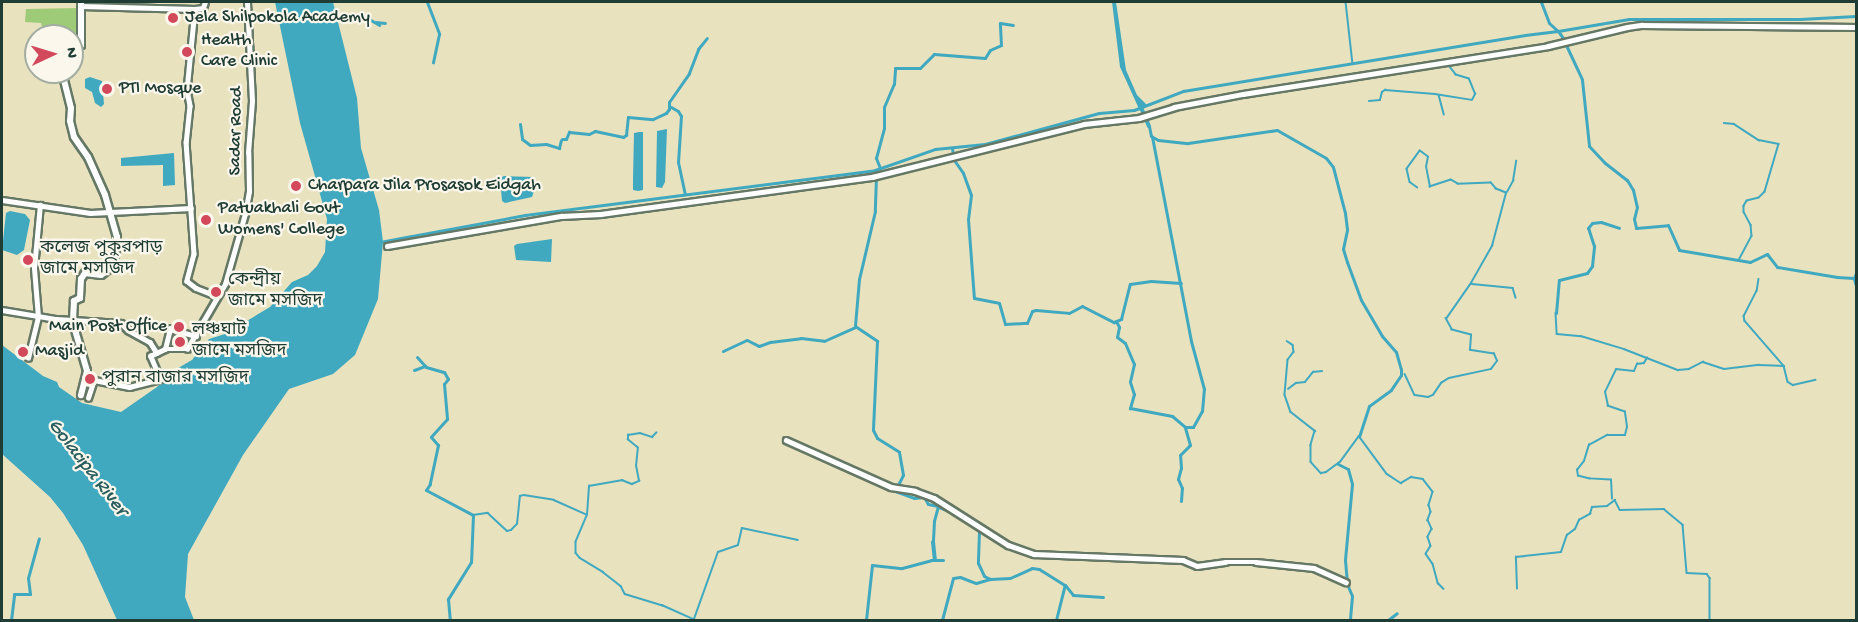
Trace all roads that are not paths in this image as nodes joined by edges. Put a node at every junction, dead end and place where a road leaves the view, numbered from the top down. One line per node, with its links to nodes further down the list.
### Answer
1 (205, 2): 5 (street)
2 (247, 2): 14 (street, Sadar Road)
3 (81, 4): 4 (street); 6 (main road)
4 (161, 4): 5 (street)
5 (195, 9): 11 (street)
6 (81, 24)
7 (1857, 27): 13 (street)
8 (65, 84): 12 (main road)
9 (2, 200): 10 (street)
10 (40, 206): 12 (street); 16 (street)
11 (191, 208): 12 (street); 14 (street)
12 (110, 212): 17 (main road)
13 (387, 246)
14 (217, 296): 18 (street, Sadar Road)
15 (2, 310): 16 (street)
16 (38, 317): 17 (street); 21 (street)
17 (73, 321): 20 (street); 22 (main road)
18 (196, 336): 19 (street); 19 (street)
19 (165, 349): 20 (street)
20 (157, 353): 22 (street)
21 (28, 358)
22 (85, 397)
23 (786, 440): 24 (street)
24 (1346, 582)

